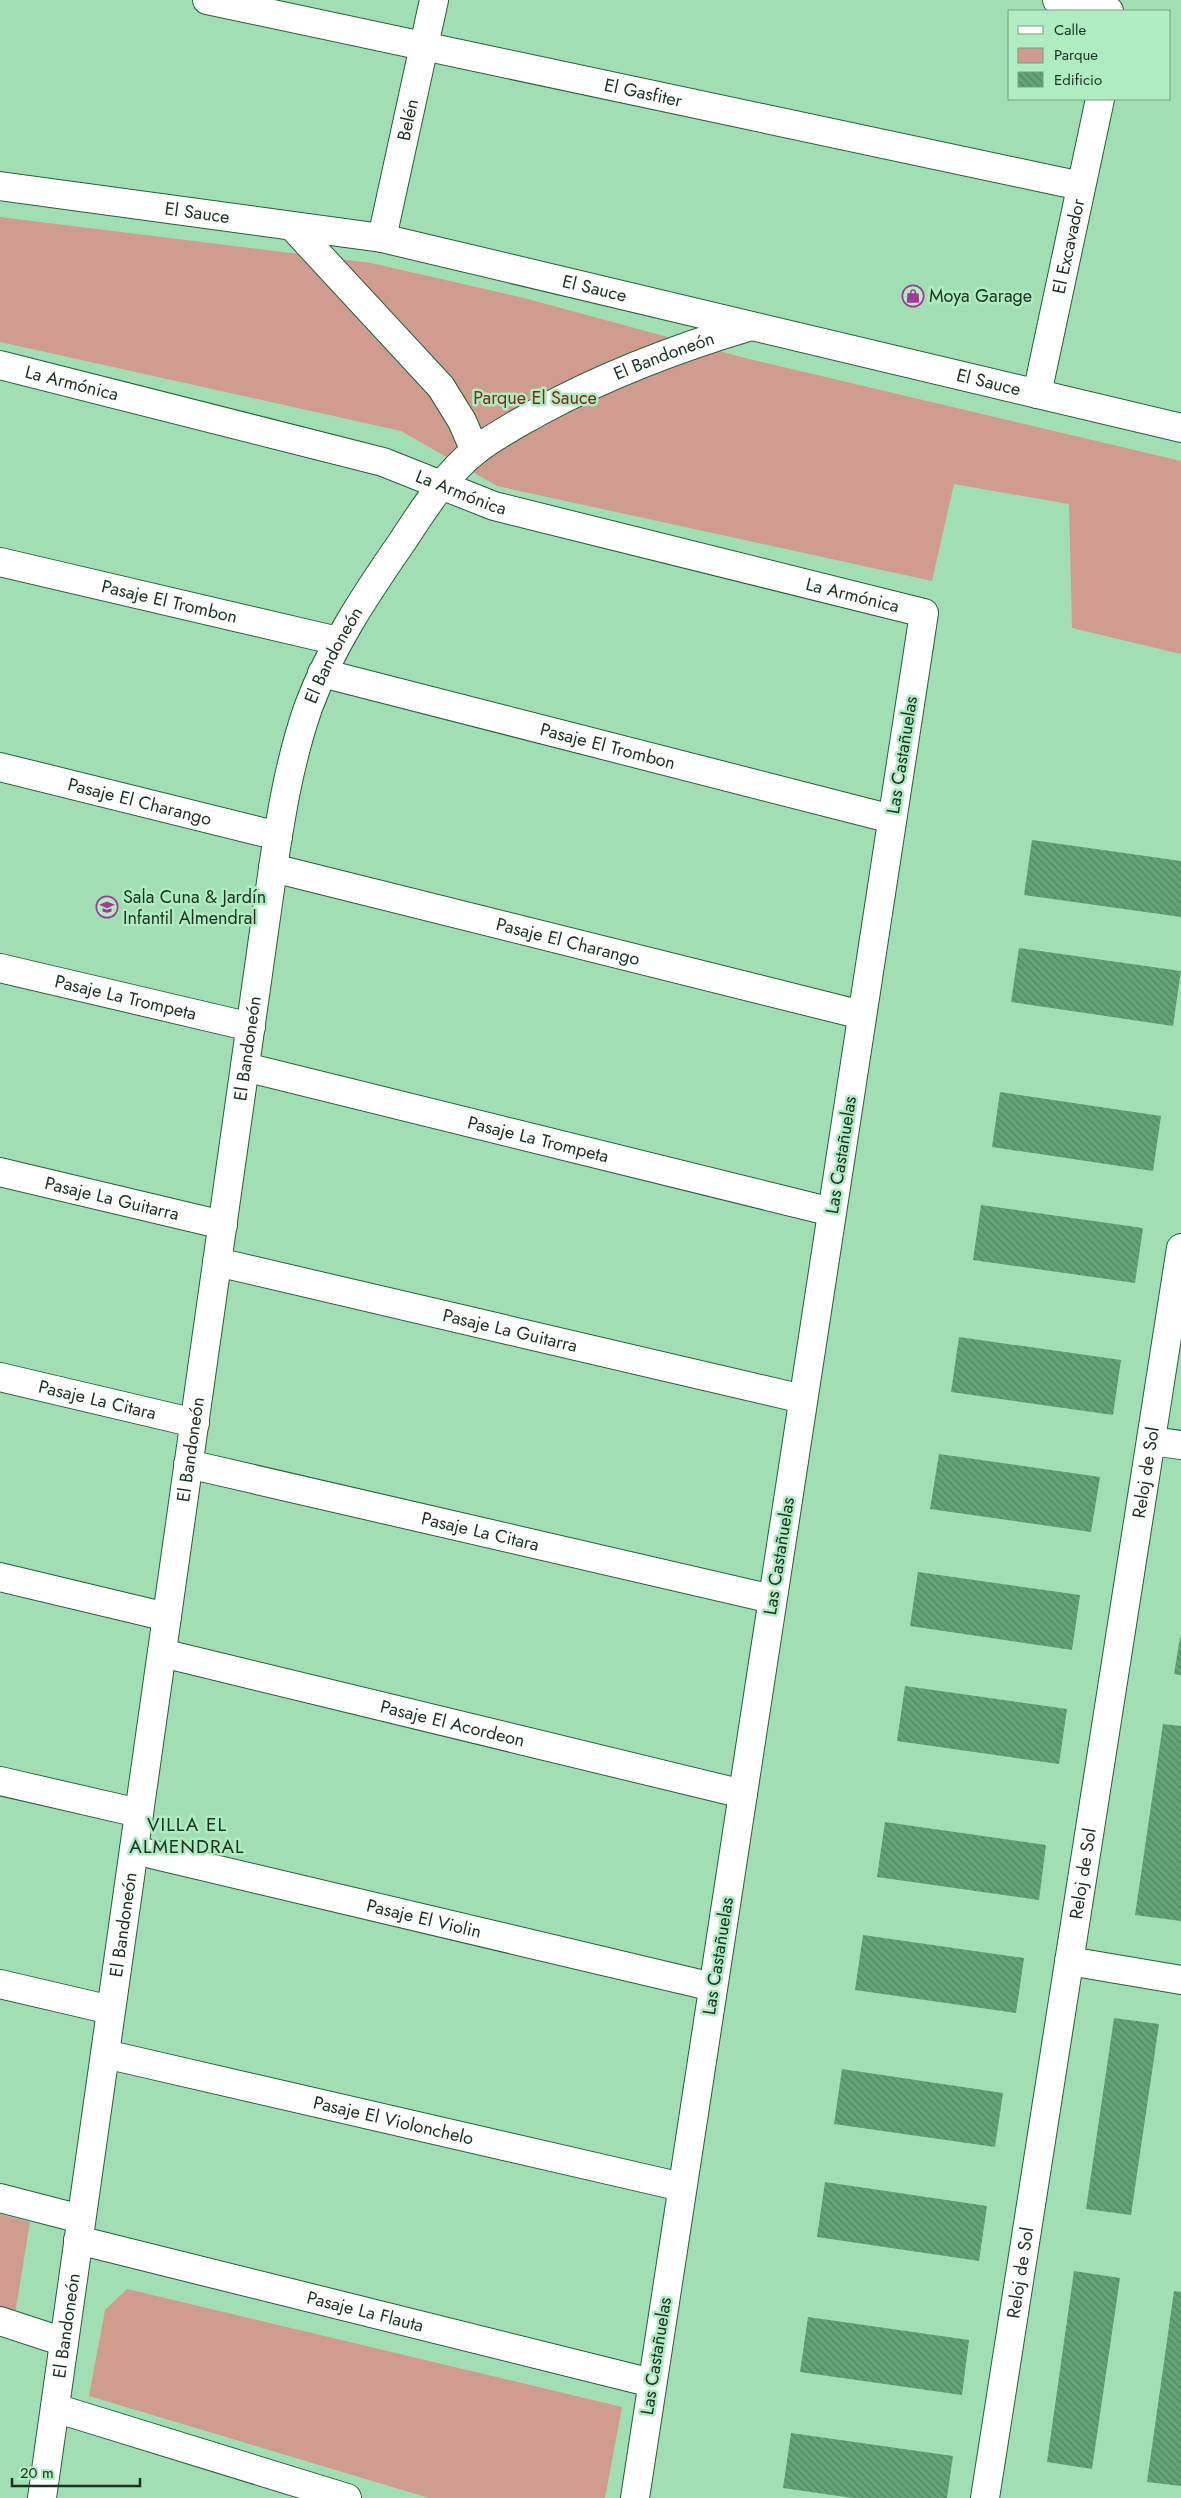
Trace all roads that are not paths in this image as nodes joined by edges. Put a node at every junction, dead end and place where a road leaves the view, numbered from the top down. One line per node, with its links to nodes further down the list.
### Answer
1 (207, 0): 5 (street, El Gasfiter)
2 (434, 0): 5 (street, Belén)
3 (1057, 0): 4 (street)
4 (1104, 10)
5 (424, 46): 8 (street, El Gasfiter); 10 (street, Belén)
6 (1100, 100): 8 (street, El Excavador)
7 (0, 186): 9 (street, El Sauce)
8 (1081, 186): 13 (street, El Excavador)
9 (292, 226): 10 (street, El Sauce); 15 (street)
10 (382, 238): 11 (street, El Sauce)
11 (751, 326): 13 (street, El Sauce); 15 (street, El Bandoneón)
12 (0, 364): 16 (street, La Armónica)
13 (1037, 394): 14 (street, El Sauce)
14 (1181, 428)
15 (475, 452): 16 (street, El Bandoneón)
16 (442, 485): 18 (street, La Armónica); 19 (street, El Bandoneón)
17 (0, 562): 19 (street, Pasaje El Trombon)
18 (924, 613): 22 (street, Las Castañuelas)
19 (338, 641): 20 (street, El Bandoneón)
20 (322, 673): 22 (street, Pasaje El Trombon); 23 (street, El Bandoneón)
21 (0, 767): 23 (street, Pasaje El Charango)
22 (892, 819): 26 (street, Las Castañuelas)
23 (278, 836): 24 (street, El Bandoneón)
24 (273, 868): 26 (street, Pasaje El Charango); 27 (street, El Bandoneón)
25 (0, 968): 27 (street, Pasaje La Trompeta)
26 (862, 1015): 30 (street, Las Castañuelas)
27 (251, 1027): 28 (street, El Bandoneón)
28 (245, 1068): 30 (street, Pasaje La Trompeta); 31 (street, El Bandoneón)
29 (0, 1172): 31 (street, Pasaje La Guitarra)
30 (832, 1212): 35 (street, Las Castañuelas)
31 (223, 1225): 33 (street, El Bandoneón)
32 (1181, 1248): 37 (street, Reloj de Sol)
33 (217, 1262): 35 (street, Pasaje La Guitarra); 36 (street, El Bandoneón)
34 (0, 1377): 36 (street, Pasaje La Citara)
35 (803, 1399): 41 (street, Las Castañuelas)
36 (195, 1423): 39 (street, El Bandoneón)
37 (1151, 1440): 38 (street); 48 (street, Reloj de Sol)
38 (1181, 1445)
39 (188, 1464): 41 (street, Pasaje La Citara); 42 (street, El Bandoneón)
40 (0, 1577): 42 (street)
41 (772, 1599): 45 (street, Las Castañuelas)
42 (167, 1617): 43 (street, El Bandoneón)
43 (162, 1653): 45 (street, Pasaje El Acordeon); 46 (street, El Bandoneón)
44 (0, 1781): 46 (street)
45 (743, 1794): 51 (street, Las Castañuelas)
46 (139, 1814): 47 (street, El Bandoneón)
47 (134, 1850): 51 (street, Pasaje El Violin); 52 (street, El Bandoneón)
48 (1069, 1961): 49 (street); 64 (street, Reloj de Sol)
49 (1181, 1980)
50 (0, 1984): 52 (street)
51 (713, 1987): 54 (street, Las Castañuelas)
52 (111, 2010): 53 (street, El Bandoneón)
53 (105, 2054): 54 (street, Pasaje El Violonchelo); 56 (street, El Bandoneón)
54 (682, 2187): 59 (street, Las Castañuelas)
55 (0, 2198): 56 (street, Pasaje La Flauta)
56 (80, 2229): 58 (street, El Bandoneón); 59 (street, Pasaje La Flauta)
57 (0, 2321): 58 (street)
58 (64, 2342): 60 (street, El Bandoneón)
59 (652, 2383): 63 (street, Las Castañuelas)
60 (55, 2408): 61 (street, El Bandoneón); 62 (street)
61 (42, 2498)
62 (347, 2498)
63 (635, 2498)
64 (985, 2498)

